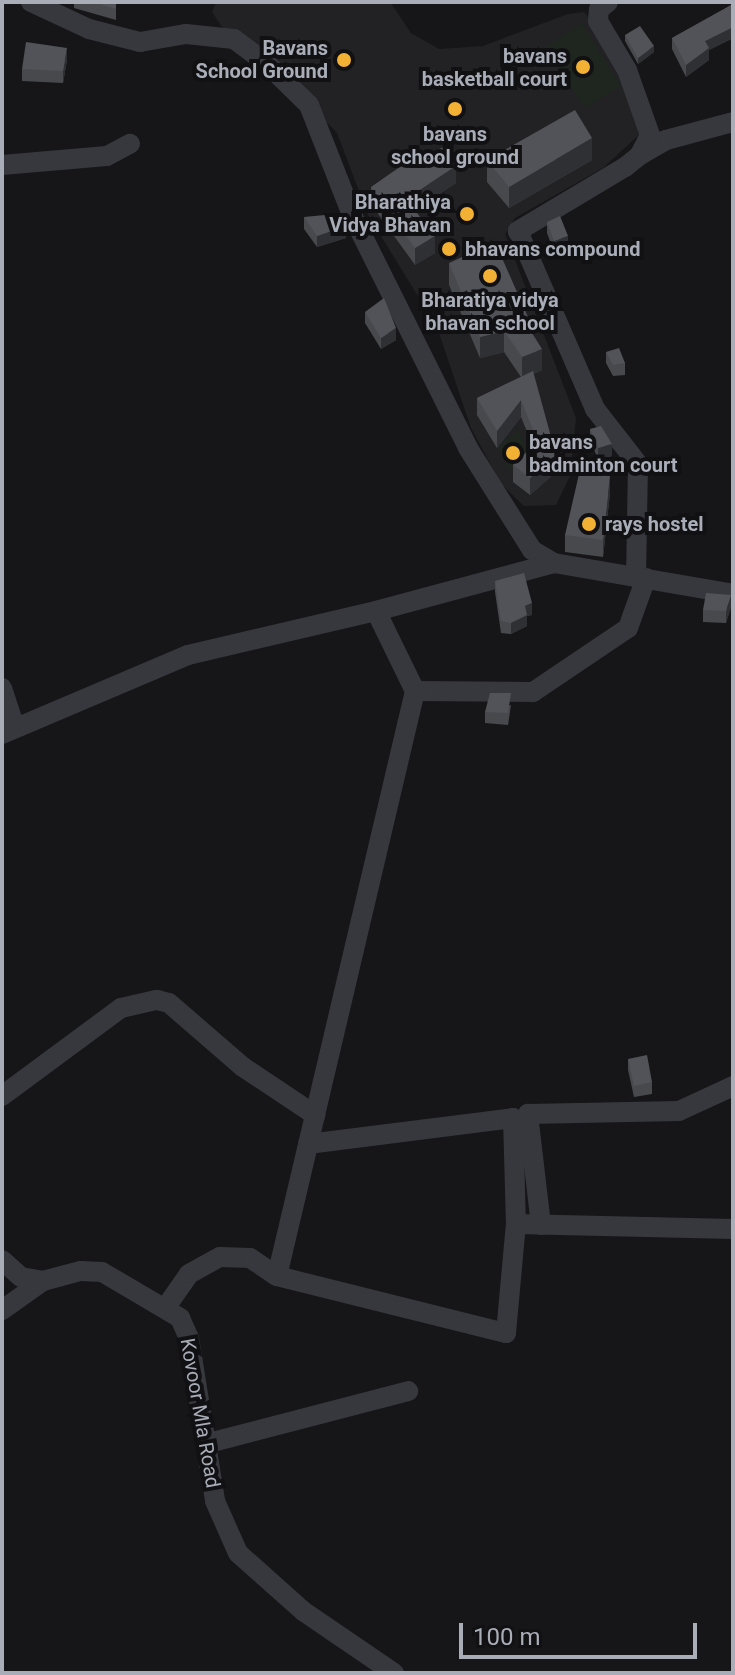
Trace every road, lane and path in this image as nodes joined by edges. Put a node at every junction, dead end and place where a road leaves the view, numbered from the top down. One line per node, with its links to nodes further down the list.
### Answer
1 (31, 2): 7 (street)
2 (608, 2): 5 (street)
3 (733, 122): 5 (street)
4 (130, 144): 6 (street)
5 (640, 155): 8 (street)
6 (2, 165)
7 (554, 563): 8 (street); 10 (street)
8 (641, 577): 9 (street); 12 (street)
9 (733, 594)
10 (376, 611): 12 (street); 13 (street)
11 (2, 688): 13 (street)
12 (415, 691): 16 (street)
13 (9, 731)
14 (733, 1086): 19 (street)
15 (2, 1096): 16 (street)
16 (315, 1115): 17 (street)
17 (308, 1144): 18 (street); 22 (street)
18 (516, 1224): 19 (street); 22 (street)
19 (541, 1225): 20 (street)
20 (733, 1229)
21 (2, 1260): 23 (street)
22 (277, 1276): 24 (street)
23 (43, 1281): 24 (street, Kovoor Mla Road); 25 (street)
24 (166, 1307): 27 (street, Kovoor Mla Road)
25 (2, 1310)
26 (408, 1391): 27 (street)
27 (205, 1444): 28 (street, Kovoor Mla Road)
28 (394, 1673)

